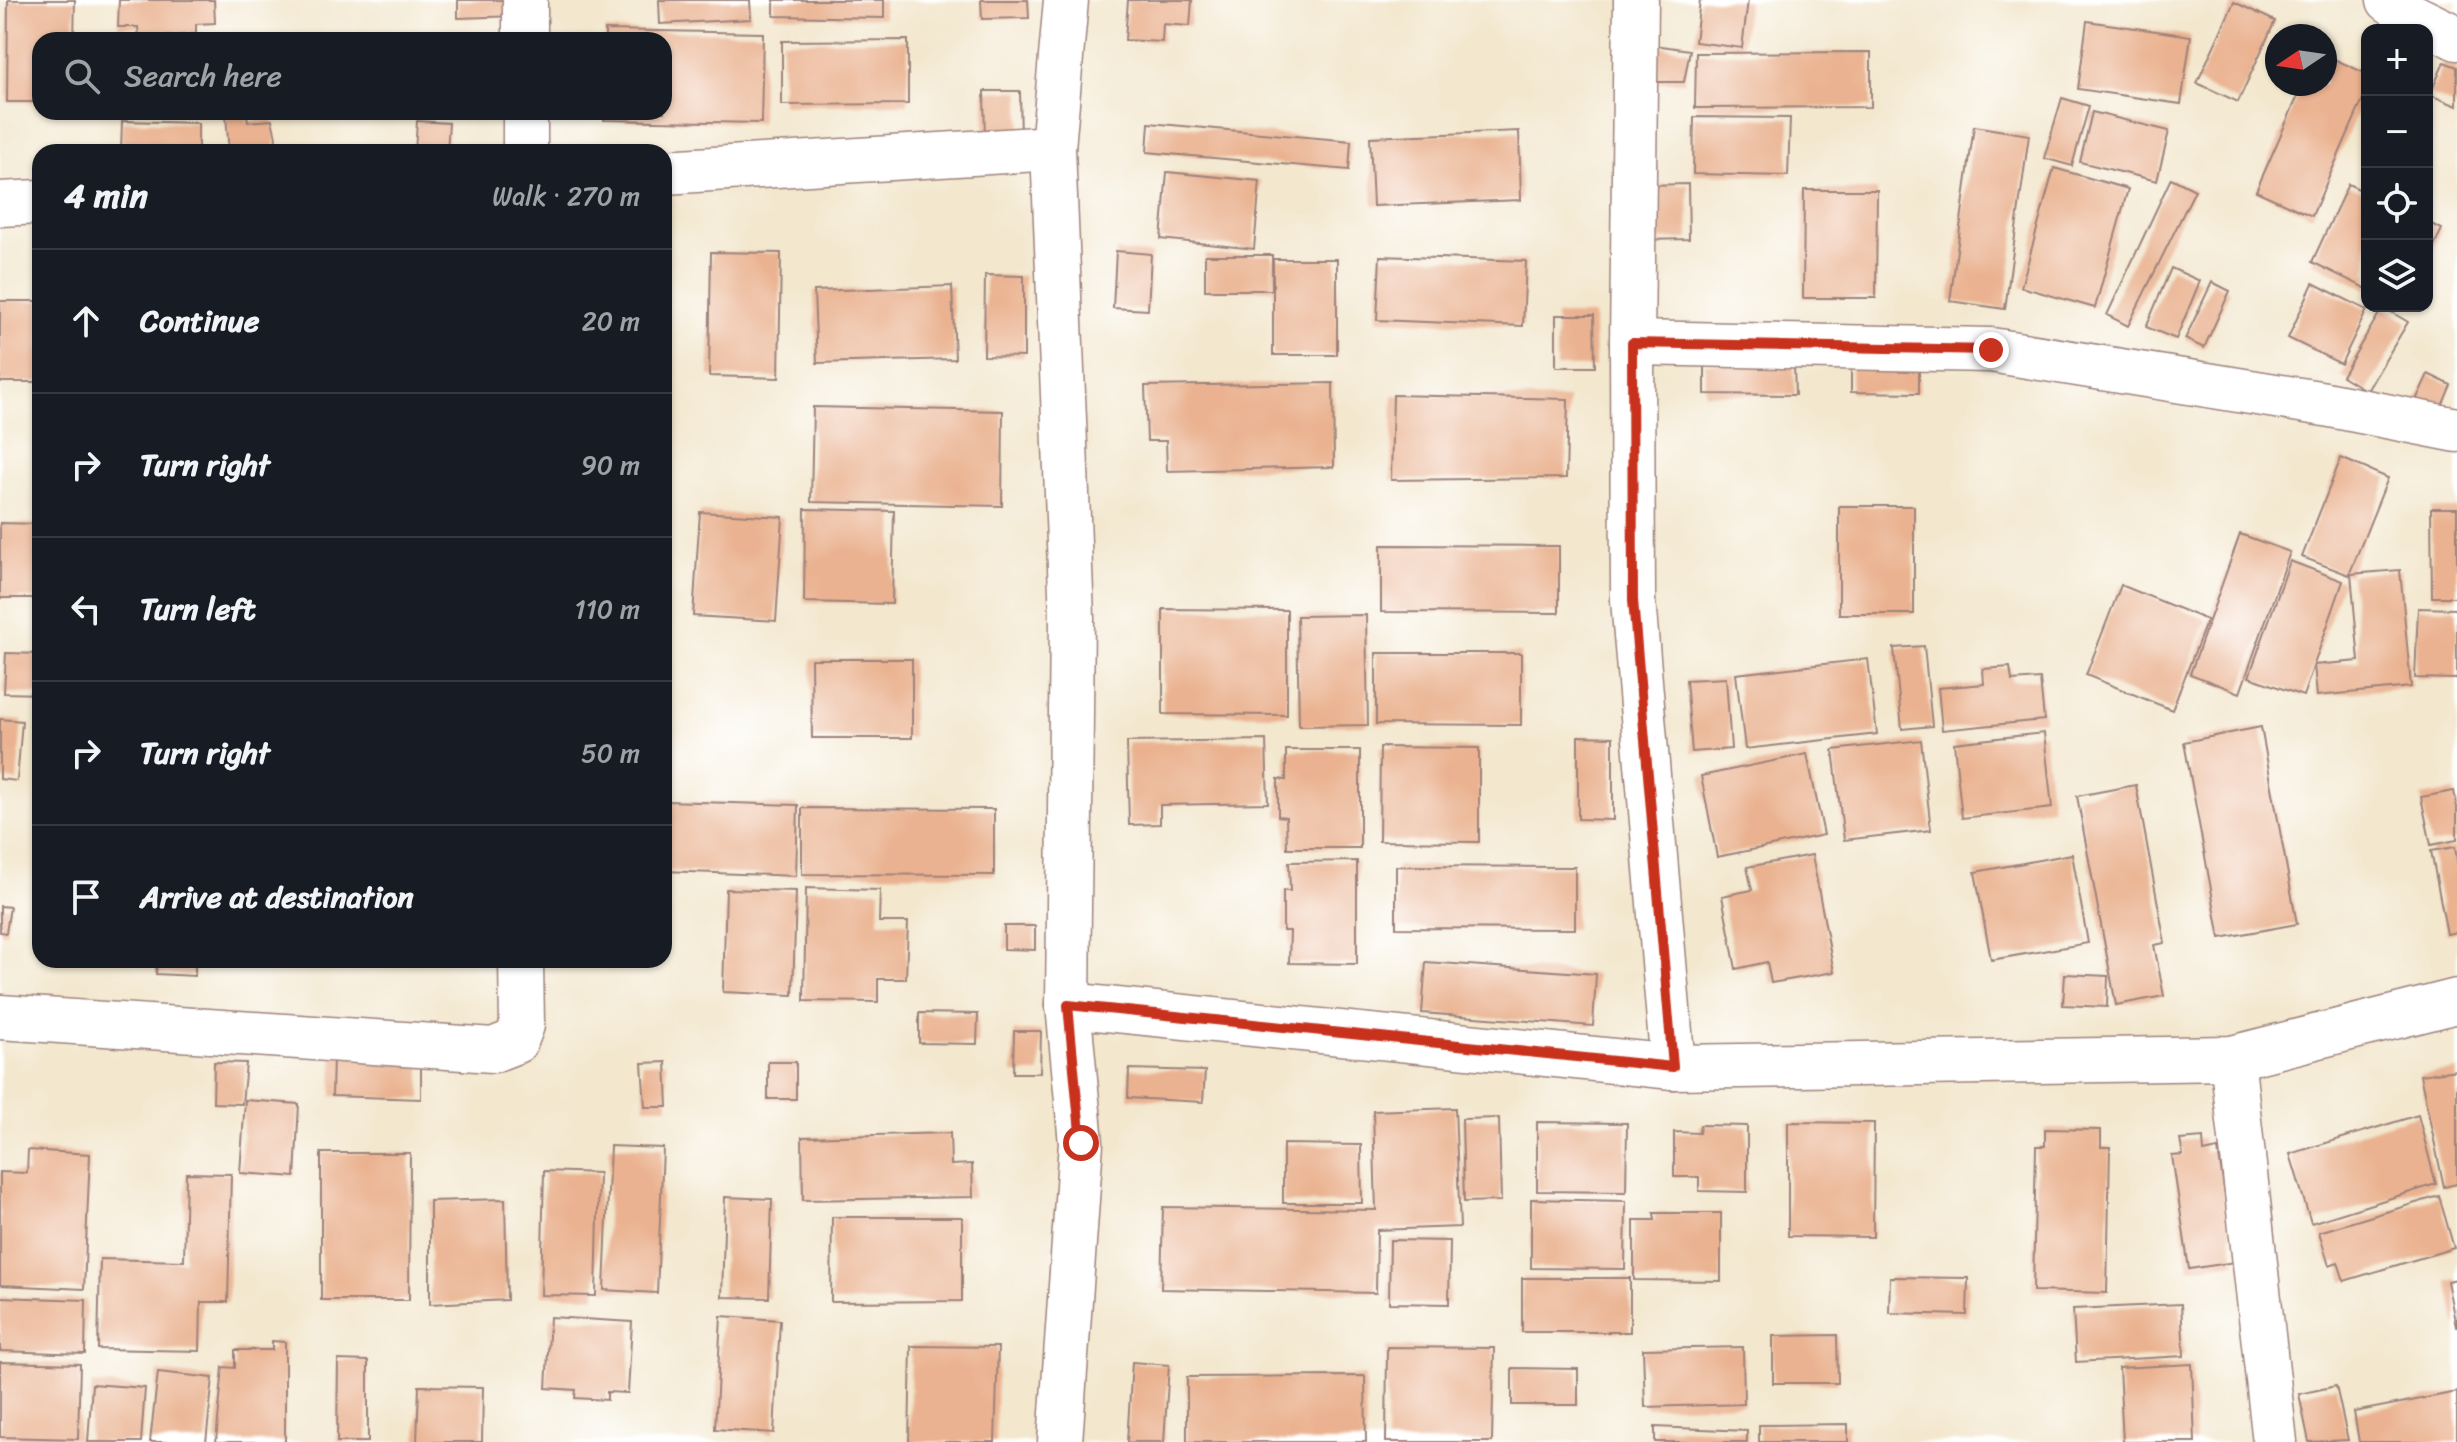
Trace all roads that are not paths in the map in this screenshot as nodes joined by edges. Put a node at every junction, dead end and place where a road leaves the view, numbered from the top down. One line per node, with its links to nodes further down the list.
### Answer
1 (525, 0): 5 (street)
2 (1066, 0): 9 (street)
3 (1636, 0): 13 (street)
4 (2389, 0): 6 (street)
5 (525, 32)
6 (2457, 38)
7 (525, 120): 8 (street)
8 (525, 144)
9 (1053, 148): 10 (street); 17 (street)
10 (672, 172)
11 (32, 202): 12 (street)
12 (0, 204)
13 (1632, 343): 14 (street); 20 (street)
14 (2457, 430)
15 (521, 968): 18 (street)
16 (2457, 1001): 19 (street)
17 (1068, 1005): 20 (street); 21 (street)
18 (0, 1017)
19 (2232, 1058): 20 (street); 22 (street)
20 (1673, 1067)
21 (1060, 1442)
22 (2275, 1442)

